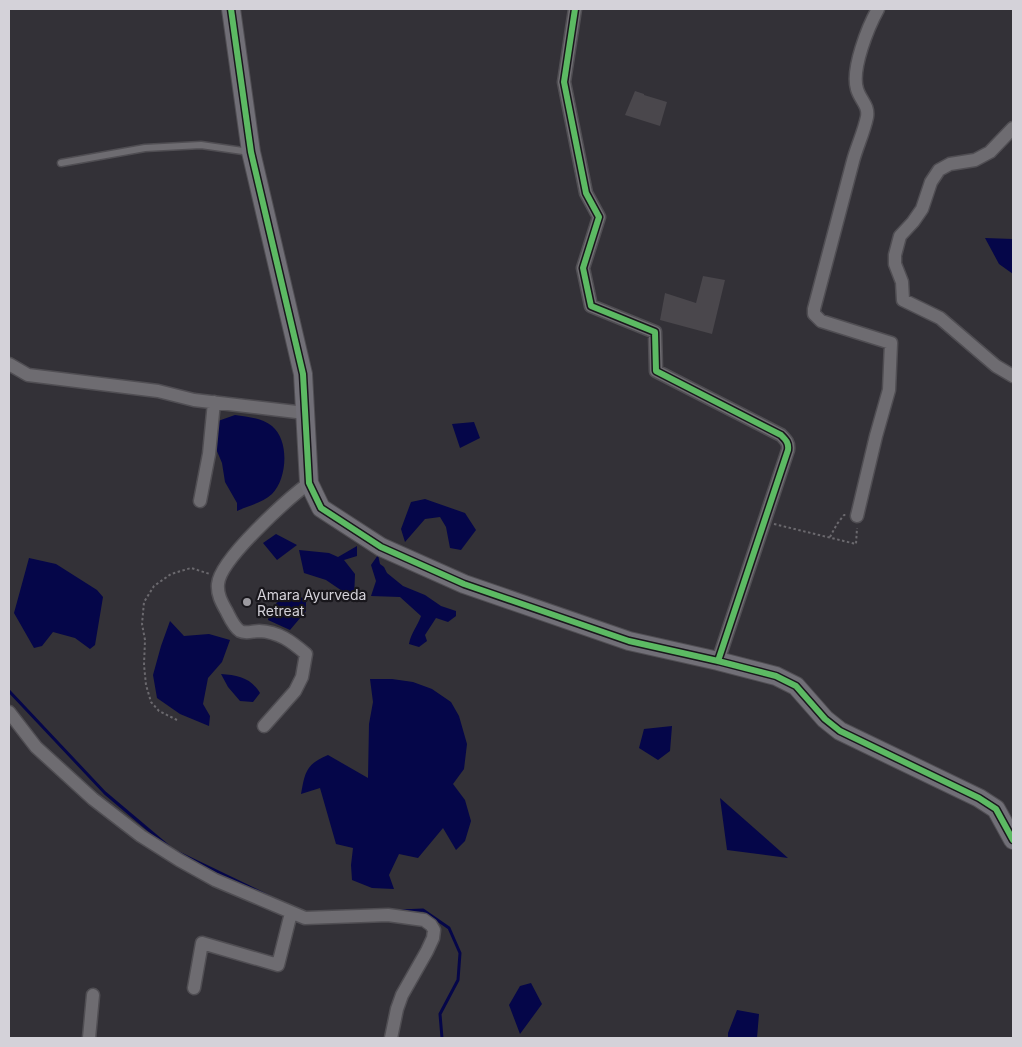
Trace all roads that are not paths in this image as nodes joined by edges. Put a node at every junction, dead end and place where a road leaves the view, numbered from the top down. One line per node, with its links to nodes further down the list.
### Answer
1 (231, 9): 5 (street)
2 (575, 9): 14 (street)
3 (878, 9): 13 (street)
4 (1013, 128): 8 (street)
5 (251, 152): 6 (lane); 10 (street)
6 (61, 163)
7 (9, 364): 9 (street)
8 (1013, 376)
9 (214, 402): 10 (street); 12 (street)
10 (305, 413): 11 (street)
11 (309, 483): 14 (street); 16 (street)
12 (200, 501)
13 (857, 516)
14 (718, 661): 17 (street)
15 (9, 712): 18 (street)
16 (264, 726)
17 (1013, 840)
18 (291, 913): 19 (street); 21 (street)
19 (194, 988)
20 (93, 995): 22 (street)
21 (390, 1035)
22 (89, 1038)

